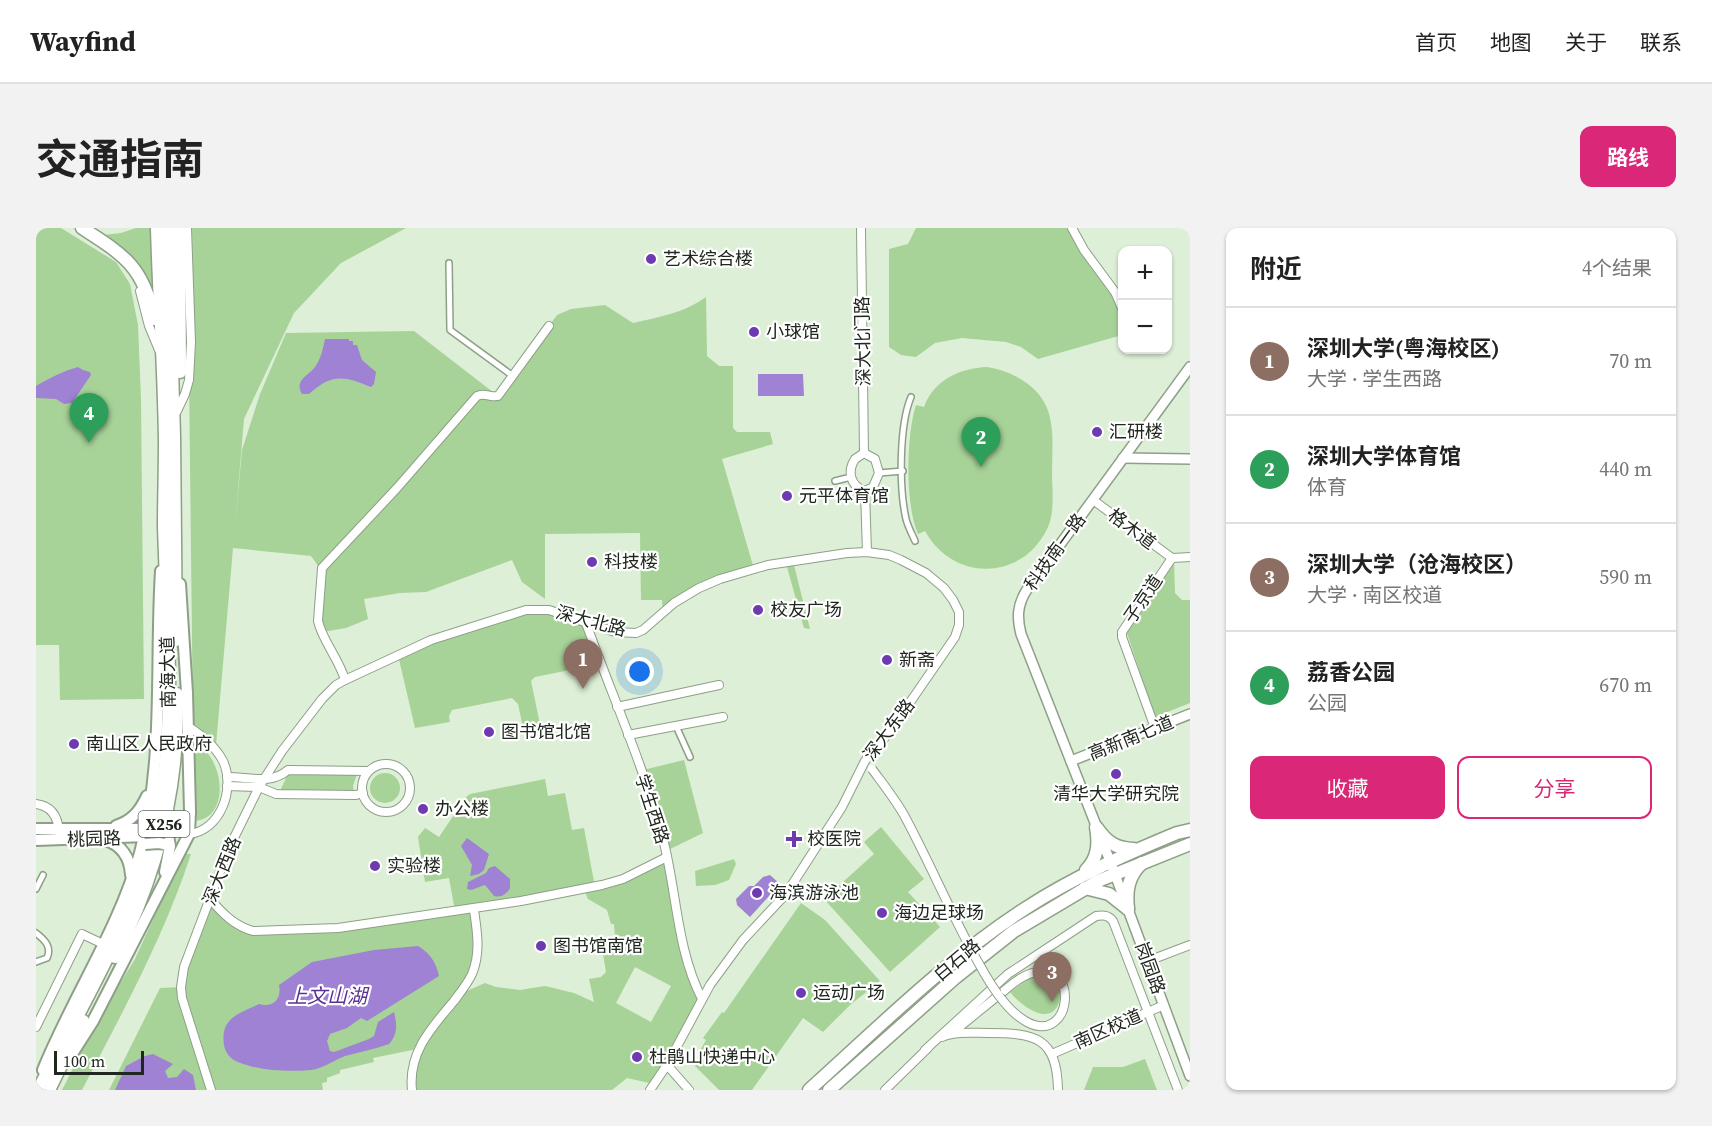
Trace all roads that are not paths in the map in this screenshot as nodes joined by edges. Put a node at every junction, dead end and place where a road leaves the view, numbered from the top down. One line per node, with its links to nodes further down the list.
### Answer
1 (73, 228): 13 (street)
2 (82, 228): 13 (main road)
3 (157, 228): 9 (main road, 南海大道 / X256)
4 (168, 228): 9 (main road, 南海大道 / X256)
5 (179, 228): 9 (main road)
6 (187, 228): 18 (street)
7 (861, 228): 20 (street, 深大北门路)
8 (1072, 228): 11 (street)
9 (169, 257): 15 (main road, 南海大道 / X256); 18 (main road); 19 (main road, 南海大道 / X256)
10 (449, 263): 16 (street)
11 (1118, 300)
12 (549, 326): 16 (street)
13 (159, 350): 15 (main road)
14 (1190, 367): 21 (street, 科技南一路)
15 (162, 369): 29 (main road, 南海大道 / X256)
16 (513, 376): 36 (street)
17 (911, 397): 23 (street)
18 (177, 411): 19 (main road)
19 (174, 436): 31 (main road, 南海大道 / X256)
20 (864, 453): 24 (street); 25 (street, 深大北门路)
21 (1123, 458): 22 (street); 28 (street, 科技南一路)
22 (1190, 459)
23 (903, 471): 24 (street); 30 (street)
24 (879, 473): 27 (street)
25 (851, 477): 26 (street); 27 (street)
26 (835, 481)
27 (865, 491): 32 (street)
28 (1093, 500): 34 (street, 格木道); 47 (street, 科技南一路)
29 (164, 526): 48 (main road); 93 (main road, 南海大道 / X256)
30 (915, 541)
31 (175, 542): 41 (main road); 94 (main road, 南海大道 / X256)
32 (867, 552): 35 (street, 深大北路); 46 (street, 深大东路)
33 (1190, 557): 34 (street, 子京道)
34 (1172, 558): 43 (street, 子京道)
35 (586, 623): 36 (street, 深大北路); 38 (street, 学生西路)
36 (345, 680): 51 (street, 深大西路)
37 (719, 686): 38 (street)
38 (617, 707): 44 (street, 学生西路)
39 (1190, 714): 43 (street, 高新南七道)
40 (723, 717): 42 (street)
41 (187, 726): 50 (street); 54 (main road)
42 (676, 726): 44 (street); 45 (street)
43 (1155, 728): 47 (street, 高新南七道)
44 (628, 735): 67 (street, 学生西路)
45 (690, 757)
46 (865, 761): 84 (street, 深大东路); 88 (street, bridge)
47 (1071, 761): 55 (street, 科技南一路)
48 (155, 770): 56 (main road); 59 (main road)
49 (368, 771): 51 (street); 52 (street); 52 (street)
50 (227, 781): 51 (street); 62 (street)
51 (261, 783): 52 (street); 76 (street, 深大西路)
52 (363, 793)
53 (36, 804): 60 (street)
54 (190, 810): 61 (main road); 62 (main road)
55 (1096, 827): 66 (main road); 69 (street, 科技南一路); 71 (main road)
56 (102, 828): 59 (main road, 桃园路); 60 (main road, 桃园路)
57 (36, 829): 60 (main road, 桃园路)
58 (1190, 830): 66 (main road, 白石路)
59 (146, 833): 61 (main road, bridge); 61 (main road, bridge); 63 (main road, 桃园路); 72 (main road)
60 (59, 834): 63 (main road, 桃园路); 64 (main road, 桃园路)
61 (167, 834): 62 (main road); 75 (main road)
62 (189, 834): 75 (main road)
63 (96, 839): 72 (main road)
64 (36, 840)
65 (1190, 844): 68 (main road, 白石路)
66 (1140, 849): 69 (main road, 白石路)
67 (667, 857): 78 (street); 84 (street, 学生西路)
68 (1143, 862): 69 (main road, 白石路); 77 (main road)
69 (1112, 867): 71 (main road, 白石路); 73 (main road, 白石路); 77 (street, 岗园路)
70 (43, 875): 74 (street)
71 (1080, 876): 99 (main road, 白石路)
72 (130, 881): 80 (main road)
73 (1085, 888): 77 (main road); 100 (main road, 白石路)
74 (36, 889)
75 (158, 892): 94 (main road)
76 (210, 900): 78 (street); 95 (street, 深大西路)
77 (1128, 909): 82 (street, 岗园路)
78 (474, 910): 96 (street)
79 (36, 933): 83 (street)
80 (103, 944): 87 (street); 93 (main road)
81 (1190, 945): 82 (street)
82 (1148, 961): 85 (street, 岗园路)
83 (36, 962)
84 (702, 999): 91 (street, 深大东路)
85 (1164, 1005): 86 (street, 南区校道); 92 (street, 岗园路)
86 (1147, 1011): 89 (street); 90 (street, 南区校道); 103 (street)
87 (36, 1027)
88 (951, 1034): 89 (street); 90 (street)
89 (925, 1050): 101 (street)
90 (1052, 1054): 102 (street)
91 (667, 1065): 97 (street, 深大东路); 98 (street)
92 (1190, 1076)
93 (37, 1089)
94 (50, 1090)
95 (211, 1090)
96 (412, 1090)
97 (650, 1090)
98 (689, 1090)
99 (809, 1090)
100 (829, 1090)
101 (885, 1090)
102 (1058, 1090)
103 (1178, 1090)

